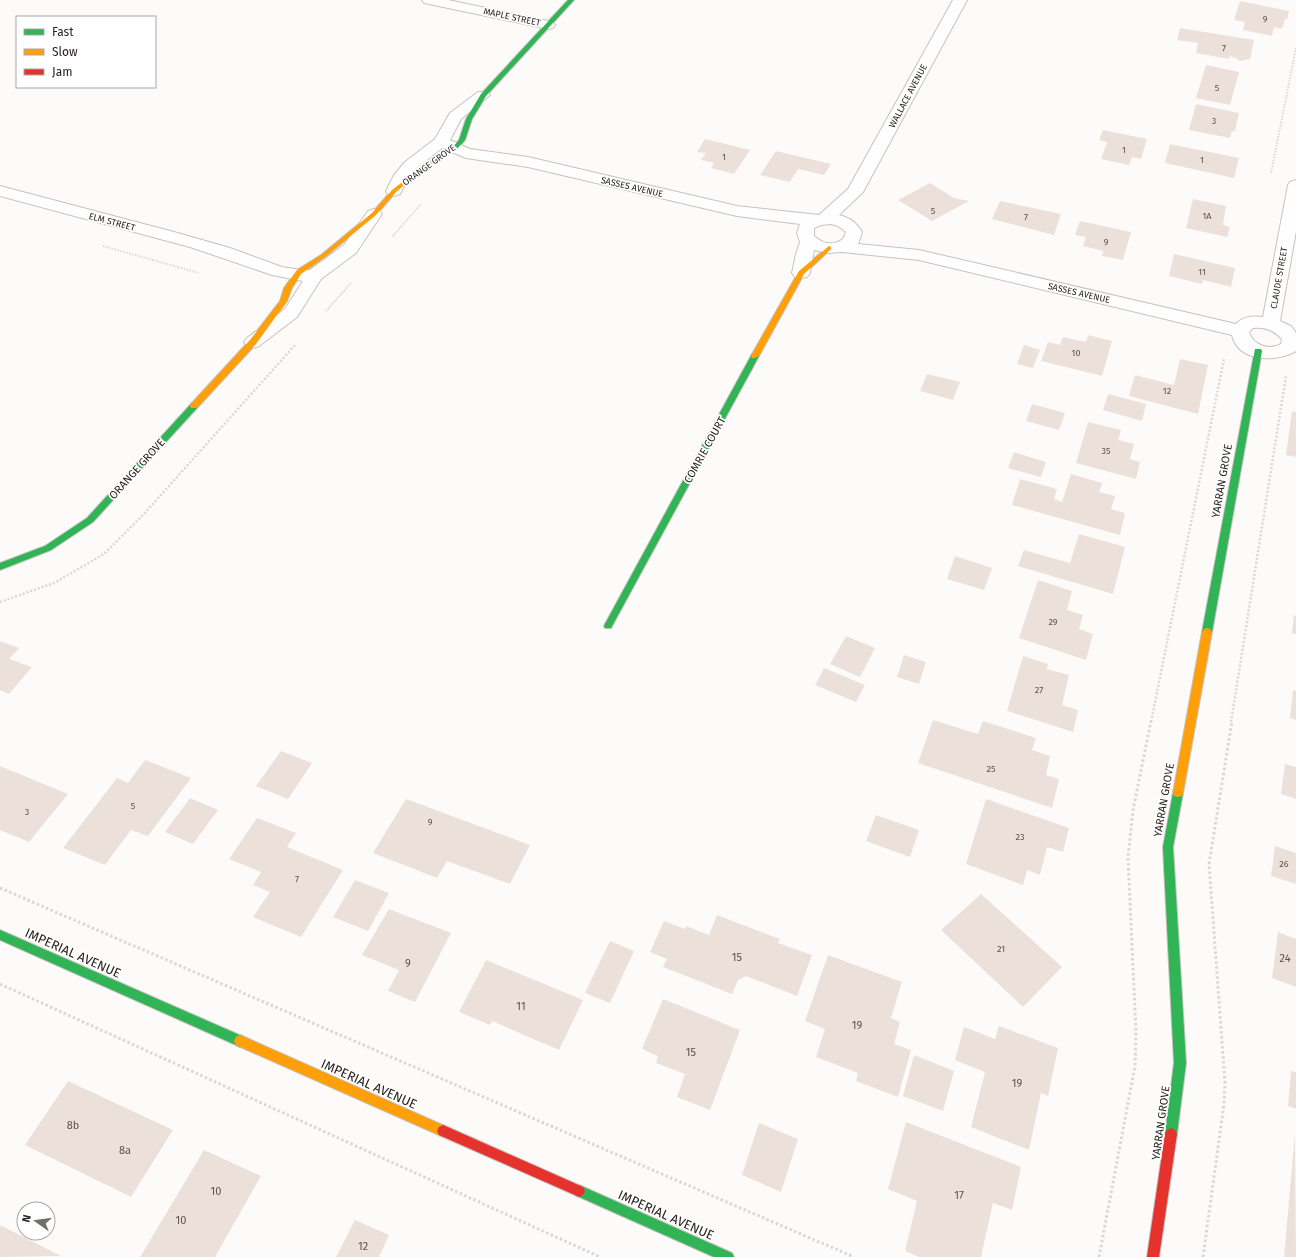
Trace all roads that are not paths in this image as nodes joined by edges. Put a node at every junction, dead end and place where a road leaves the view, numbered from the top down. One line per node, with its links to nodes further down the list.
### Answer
1 (429, 0): 4 (street, MAPLE STREET)
2 (571, 0): 4 (street, ORANGE GROVE)
3 (960, 0): 10 (street, WALLACE AVENUE)
4 (548, 25): 5 (street, ORANGE GROVE)
5 (483, 95): 6 (street, ORANGE GROVE)
6 (452, 144): 9 (street, ORANGE GROVE); 11 (street, SASSES AVENUE)
7 (1296, 185): 20 (street, CLAUDE STREET)
8 (0, 191): 19 (street, ELM STREET)
9 (394, 191): 12 (street, ORANGE GROVE)
10 (856, 192): 13 (street, WALLACE AVENUE); 14 (street, WALLACE AVENUE)
11 (737, 211): 13 (street, SASSES AVENUE); 15 (street, SASSES AVENUE)
12 (374, 214): 19 (street, ORANGE GROVE)
13 (820, 220): 14 (street, SASSES AVENUE); 15 (street, WALLACE AVENUE)
14 (851, 228): 16 (street, WALLACE AVENUE); 17 (street, SASSES AVENUE)
15 (808, 239): 16 (street, SASSES AVENUE); 18 (street, COMRIE COURT)
16 (836, 247): 17 (street, SASSES AVENUE); 18 (street, COMRIE COURT)
17 (919, 255): 21 (street, SASSES AVENUE)
18 (801, 273): 26 (street, COMRIE COURT)
19 (305, 274): 22 (street, ORANGE GROVE)
20 (1271, 323): 21 (street); 23 (street)
21 (1240, 331): 24 (street)
22 (253, 342): 25 (street, ORANGE GROVE)
23 (1294, 344): 24 (street)
24 (1258, 351): 29 (street, YARRAN GROVE)
25 (0, 567)
26 (608, 626)
27 (0, 935): 28 (street, IMPERIAL AVENUE)
28 (728, 1257)
29 (1153, 1257)

